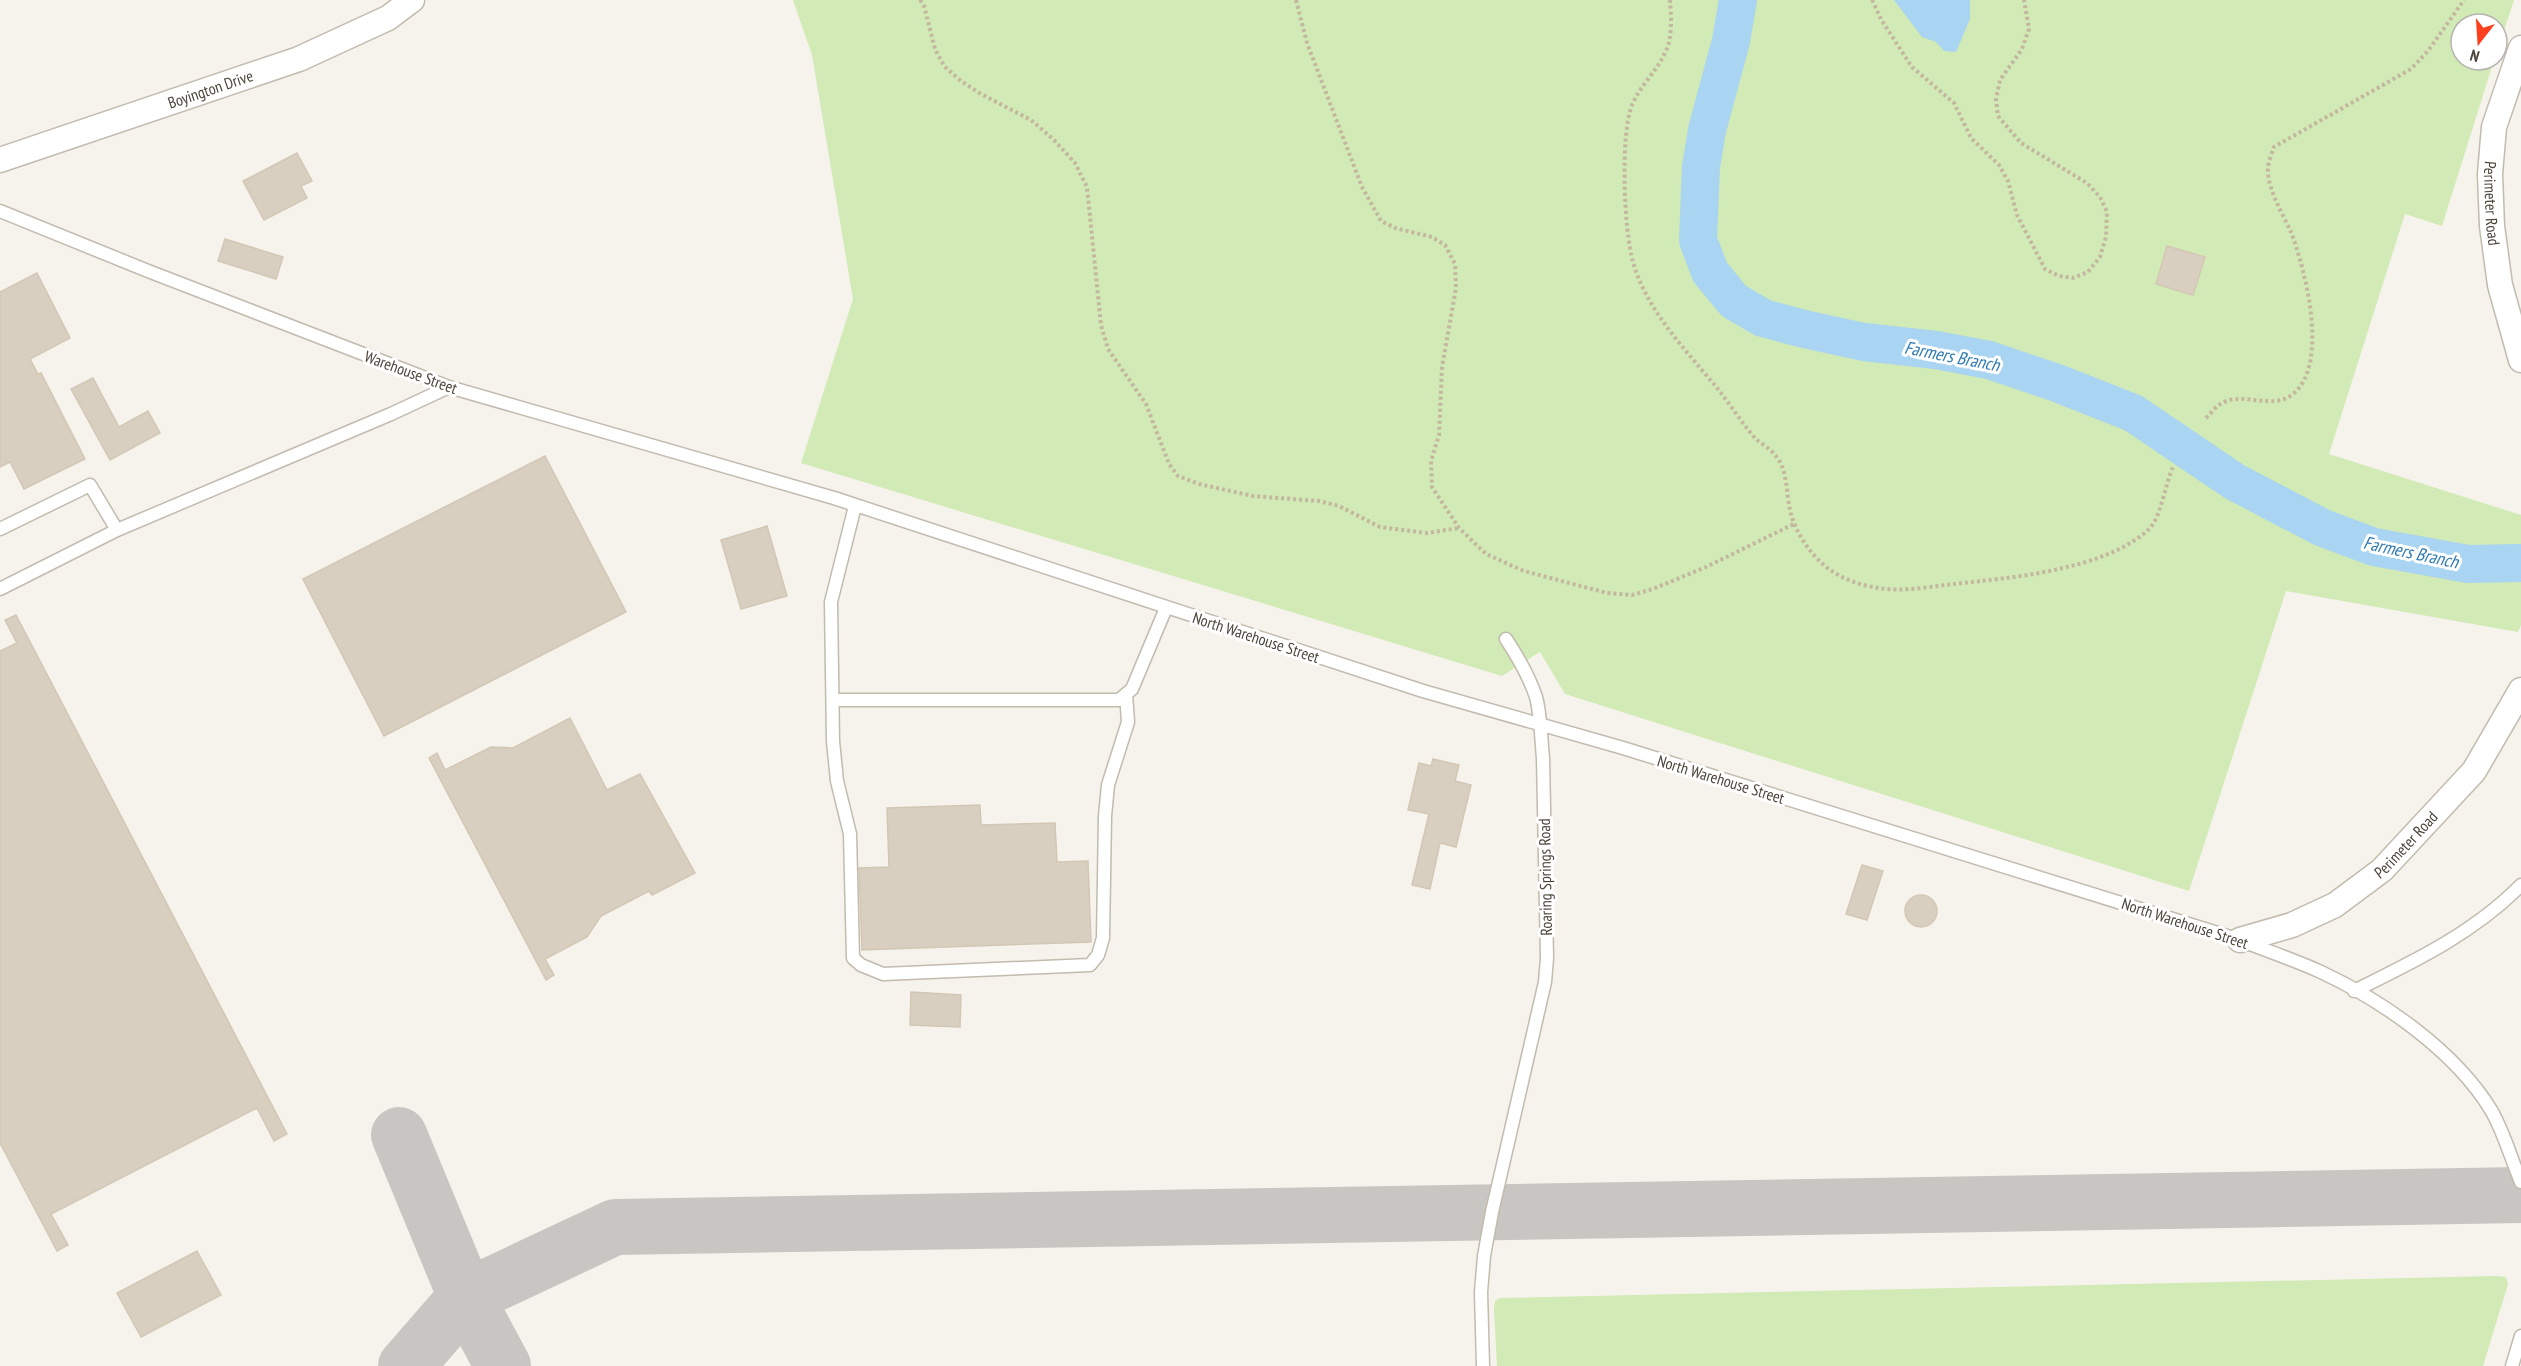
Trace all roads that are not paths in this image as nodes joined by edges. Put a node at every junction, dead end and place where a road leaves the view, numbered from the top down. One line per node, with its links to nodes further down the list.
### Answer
1 (412, 0): 3 (street, Boyington Drive)
2 (2521, 48): 5 (street, Perimeter Road)
3 (0, 160)
4 (0, 210): 6 (lane, Warehouse Street)
5 (2521, 360)
6 (449, 387): 7 (lane, Warehouse Street); 10 (lane)
7 (834, 498): 8 (lane, North Warehouse Street)
8 (855, 506): 12 (lane, North Warehouse Street); 16 (lane)
9 (0, 529): 10 (lane)
10 (117, 530): 11 (lane)
11 (0, 589)
12 (1166, 608): 15 (lane); 17 (lane, North Warehouse Street)
13 (1506, 639): 17 (lane, Roaring Springs Road)
14 (2521, 690): 19 (street, Perimeter Road)
15 (1126, 694): 16 (lane); 16 (lane)
16 (832, 700)
17 (1539, 725): 19 (lane, North Warehouse Street); 23 (lane, Roaring Springs Road)
18 (2521, 885): 20 (lane)
19 (2240, 940): 20 (lane, North Warehouse Street)
20 (2354, 991): 21 (lane, North Warehouse Street)
21 (2521, 1182)
22 (2521, 1336): 24 (lane)
23 (1483, 1366)
24 (2512, 1366)

